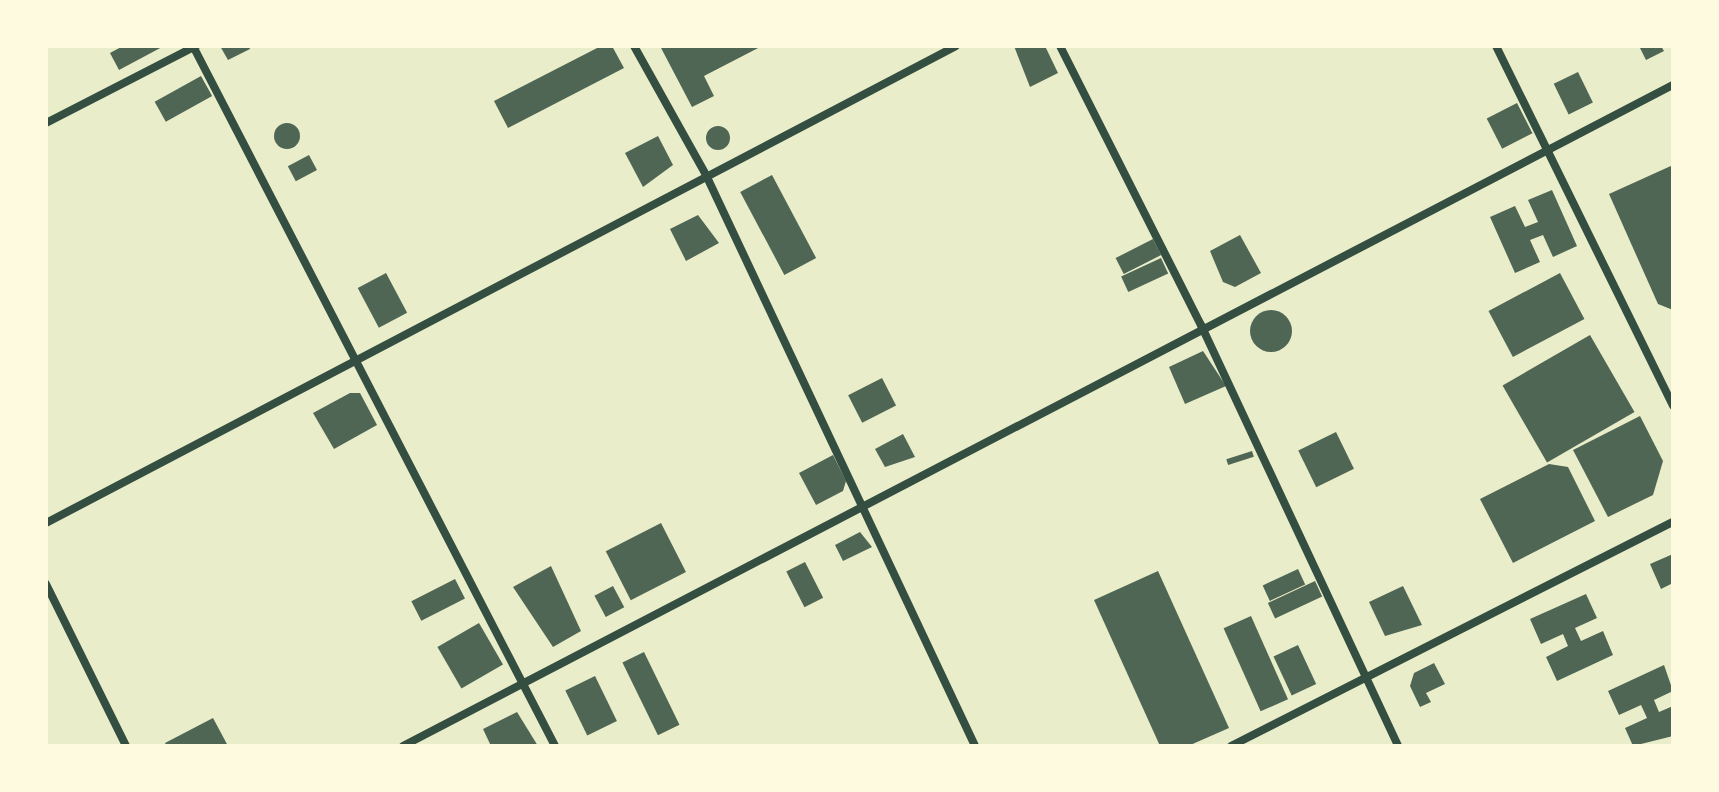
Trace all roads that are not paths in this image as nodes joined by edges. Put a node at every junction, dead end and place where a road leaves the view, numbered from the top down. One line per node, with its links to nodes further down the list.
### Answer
1 (194, 46): 7 (street); 11 (street)
2 (634, 46): 9 (street)
3 (956, 46): 9 (street)
4 (1060, 46): 10 (street)
5 (1496, 46): 8 (street)
6 (1673, 85): 8 (street)
7 (46, 123)
8 (1549, 145): 10 (street); 12 (street)
9 (706, 175): 11 (street); 13 (street)
10 (1201, 325): 13 (street); 17 (street)
11 (358, 358): 15 (street); 18 (street)
12 (1673, 406)
13 (865, 504): 18 (street); 22 (street)
14 (1673, 522): 17 (street)
15 (46, 523)
16 (46, 584): 19 (street)
17 (1366, 675): 23 (street); 24 (street)
18 (526, 684): 20 (street); 21 (street)
19 (126, 746)
20 (403, 746)
21 (555, 746)
22 (975, 746)
23 (1231, 746)
24 (1398, 746)

